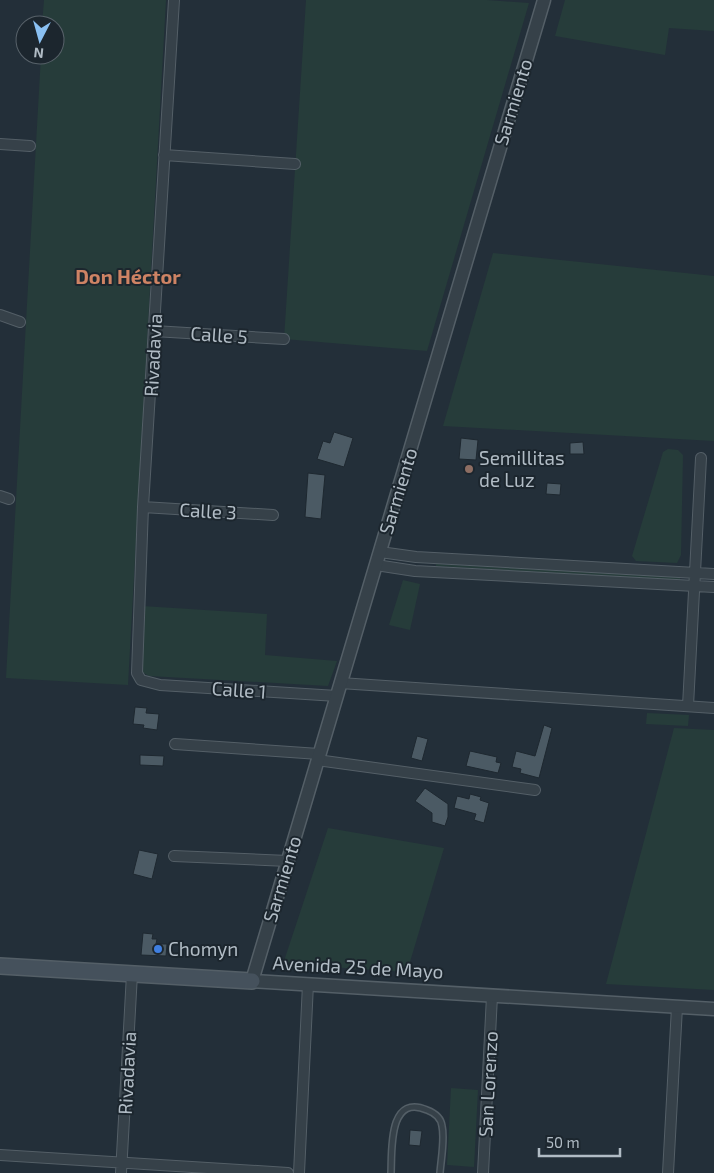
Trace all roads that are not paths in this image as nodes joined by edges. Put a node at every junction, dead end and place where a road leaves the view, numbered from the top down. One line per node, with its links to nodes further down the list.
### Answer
1 (174, 0): 5 (street, Rivadavia)
2 (544, 0): 14 (street, Sarmiento)
3 (0, 144): 4 (street)
4 (30, 146)
5 (164, 155): 6 (street); 9 (street, Rivadavia)
6 (295, 164)
7 (0, 315): 8 (street)
8 (20, 322)
9 (154, 330): 10 (street, Calle 5); 12 (street, Rivadavia)
10 (284, 339)
11 (701, 458): 18 (street)
12 (143, 507): 13 (street, Calle 3); 22 (street, Rivadavia)
13 (273, 515)
14 (380, 552): 15 (street); 16 (street, Sarmiento)
15 (426, 557): 17 (lane); 18 (street)
16 (376, 565): 17 (street); 23 (street, Sarmiento)
17 (424, 571): 20 (street)
18 (695, 573): 19 (street); 20 (street)
19 (714, 574)
20 (695, 586): 21 (street); 25 (street)
21 (714, 587)
22 (142, 680): 24 (street, Calle 1)
23 (340, 683): 24 (street, Sarmiento); 25 (street)
24 (337, 696): 28 (street, Sarmiento)
25 (688, 706): 26 (street)
26 (714, 708)
27 (175, 744): 28 (street)
28 (318, 757): 29 (street); 31 (street, Sarmiento)
29 (535, 790)
30 (174, 856): 31 (street)
31 (288, 861): 34 (street, Sarmiento)
32 (0, 966): 33 (main road, Avenida 25 de Mayo)
33 (132, 974): 34 (main road, Avenida 25 de Mayo); 40 (street, Rivadavia)
34 (252, 981): 35 (street, Avenida 25 de Mayo)
35 (308, 984): 36 (street, Avenida 25 de Mayo); 42 (street)
36 (492, 996): 37 (street, Avenida 25 de Mayo); 45 (street, San Lorenzo)
37 (677, 1006): 38 (street, Avenida 25 de Mayo); 46 (street)
38 (714, 1009)
39 (0, 1155): 40 (street)
40 (121, 1168): 41 (street)
41 (288, 1173)
42 (299, 1173)
43 (391, 1173): 44 (lane)
44 (440, 1173)
45 (483, 1173)
46 (668, 1173)

